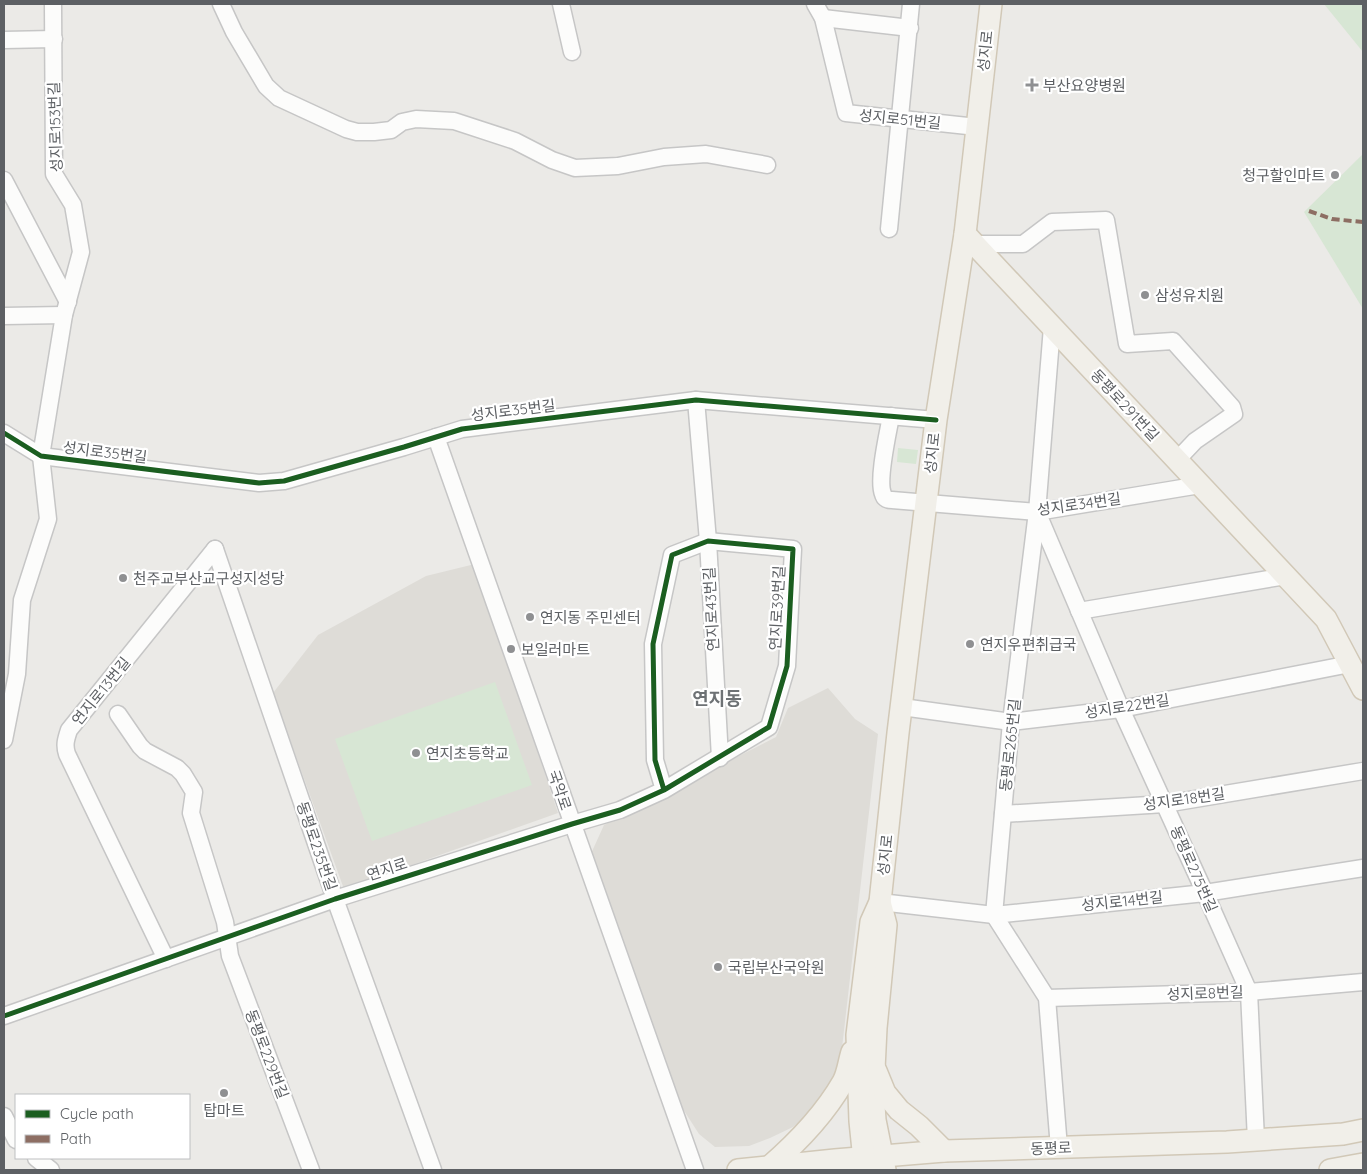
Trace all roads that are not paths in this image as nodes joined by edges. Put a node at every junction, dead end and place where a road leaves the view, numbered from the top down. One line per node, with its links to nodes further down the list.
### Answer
1 (53, 4): 8 (street, 성지로153번길)
2 (222, 4): 13 (street)
3 (561, 4): 10 (street)
4 (911, 4): 7 (street)
5 (991, 4): 12 (main road, 성지로)
6 (819, 11): 7 (street); 11 (street, 성지로51번길)
7 (910, 28): 11 (street)
8 (54, 39): 9 (street); 17 (street, 성지로153번길)
9 (4, 40)
10 (572, 52)
11 (900, 119): 12 (street, 성지로51번길); 15 (street)
12 (977, 127): 16 (main road, 성지로)
13 (767, 165)
14 (5, 182): 17 (street)
15 (889, 230)
16 (970, 239): 19 (main road, 동평로291번길); 22 (main road, 성지로); 26 (street)
17 (66, 309): 18 (street); 25 (street, 성지로153번길)
18 (4, 316)
19 (1052, 327): 26 (main road, 동평로291번길); 29 (street, 동평로265번길)
20 (696, 400): 21 (street, 성지로35번길); 24 (street, 성지로35번길); 30 (street, 연지로43번길)
21 (891, 416): 22 (street, 성지로35번길); 28 (street, 성지로34번길)
22 (936, 420): 28 (main road, 성지로)
23 (4, 433): 25 (street)
24 (436, 437): 25 (street, 성지로35번길); 47 (street, 국악로)
25 (41, 456): 41 (street, 성지로153번길)
26 (1177, 460): 27 (main road, 동평로291번길)
27 (1200, 485): 29 (street, 성지로34번길); 32 (main road, 동평로291번길)
28 (927, 502): 29 (street, 성지로34번길); 36 (main road, 성지로)
29 (1037, 512): 33 (street, 동평로275번길); 39 (street, 동평로265번길)
30 (708, 541): 40 (street, 연지로39번길); 42 (street, 연지로43번길); 44 (street, 연지로39번길)
31 (215, 549): 50 (street, 동평로235번길); 54 (street, 연지로13번길)
32 (1286, 576): 33 (street); 34 (main road, 동평로291번길)
33 (1079, 611): 37 (street, 동평로275번길)
34 (1350, 664): 35 (main road, 동평로291번길); 37 (street, 성지로22번길)
35 (1363, 689)
36 (902, 707): 39 (street, 성지로22번길); 51 (main road, 성지로)
37 (1121, 709): 39 (street, 성지로22번길); 45 (street, 동평로275번길)
38 (118, 714): 53 (street, 동평로229번길)
39 (1011, 722): 46 (street, 동평로265번길)
40 (769, 727): 42 (street, 연지로)
41 (4, 740)
42 (720, 758): 44 (street, 연지로)
43 (1363, 772): 45 (street, 성지로18번길)
44 (664, 790): 47 (street, 연지로)
45 (1164, 804): 46 (street, 성지로18번길); 49 (street, 동평로275번길)
46 (1002, 814): 52 (street, 동평로265번길)
47 (572, 824): 50 (street, 연지로); 74 (street, 국악로)
48 (1363, 868): 49 (street, 성지로14번길)
49 (1205, 893): 52 (street, 성지로14번길); 56 (street, 동평로275번길)
50 (335, 899): 53 (street, 연지로); 73 (street, 동평로235번길)
51 (880, 902): 52 (street, 성지로14번길); 59 (main road, 성지로); 60 (main road, 성지로)
52 (994, 915): 57 (street)
53 (227, 937): 54 (street, 연지로); 72 (street, 동평로229번길)
54 (166, 959): 58 (street, 연지로)
55 (1363, 982): 56 (street, 성지로8번길)
56 (1249, 992): 57 (street, 성지로8번길); 64 (street, 동평로275번길)
57 (1047, 998): 65 (street)
58 (4, 1016)
59 (857, 1035): 68 (main road, 성지로); 70 (main road, 성지로)
60 (875, 1067): 66 (main road); 68 (main road, 성지로)
61 (4, 1116): 63 (street)
62 (1363, 1130): 64 (main road, 동평로)
63 (15, 1138)
64 (1256, 1140): 65 (main road, 동평로)
65 (1059, 1148): 66 (main road, 동평로)
66 (944, 1151): 68 (main road, 동평로)
67 (37, 1159): 71 (street)
68 (874, 1164): 70 (main road, 동평로)
69 (1363, 1164): 76 (main road)
70 (769, 1167): 75 (main road, 동평로)
71 (51, 1170)
72 (311, 1170)
73 (433, 1170)
74 (695, 1170)
75 (738, 1170)
76 (1330, 1170)

